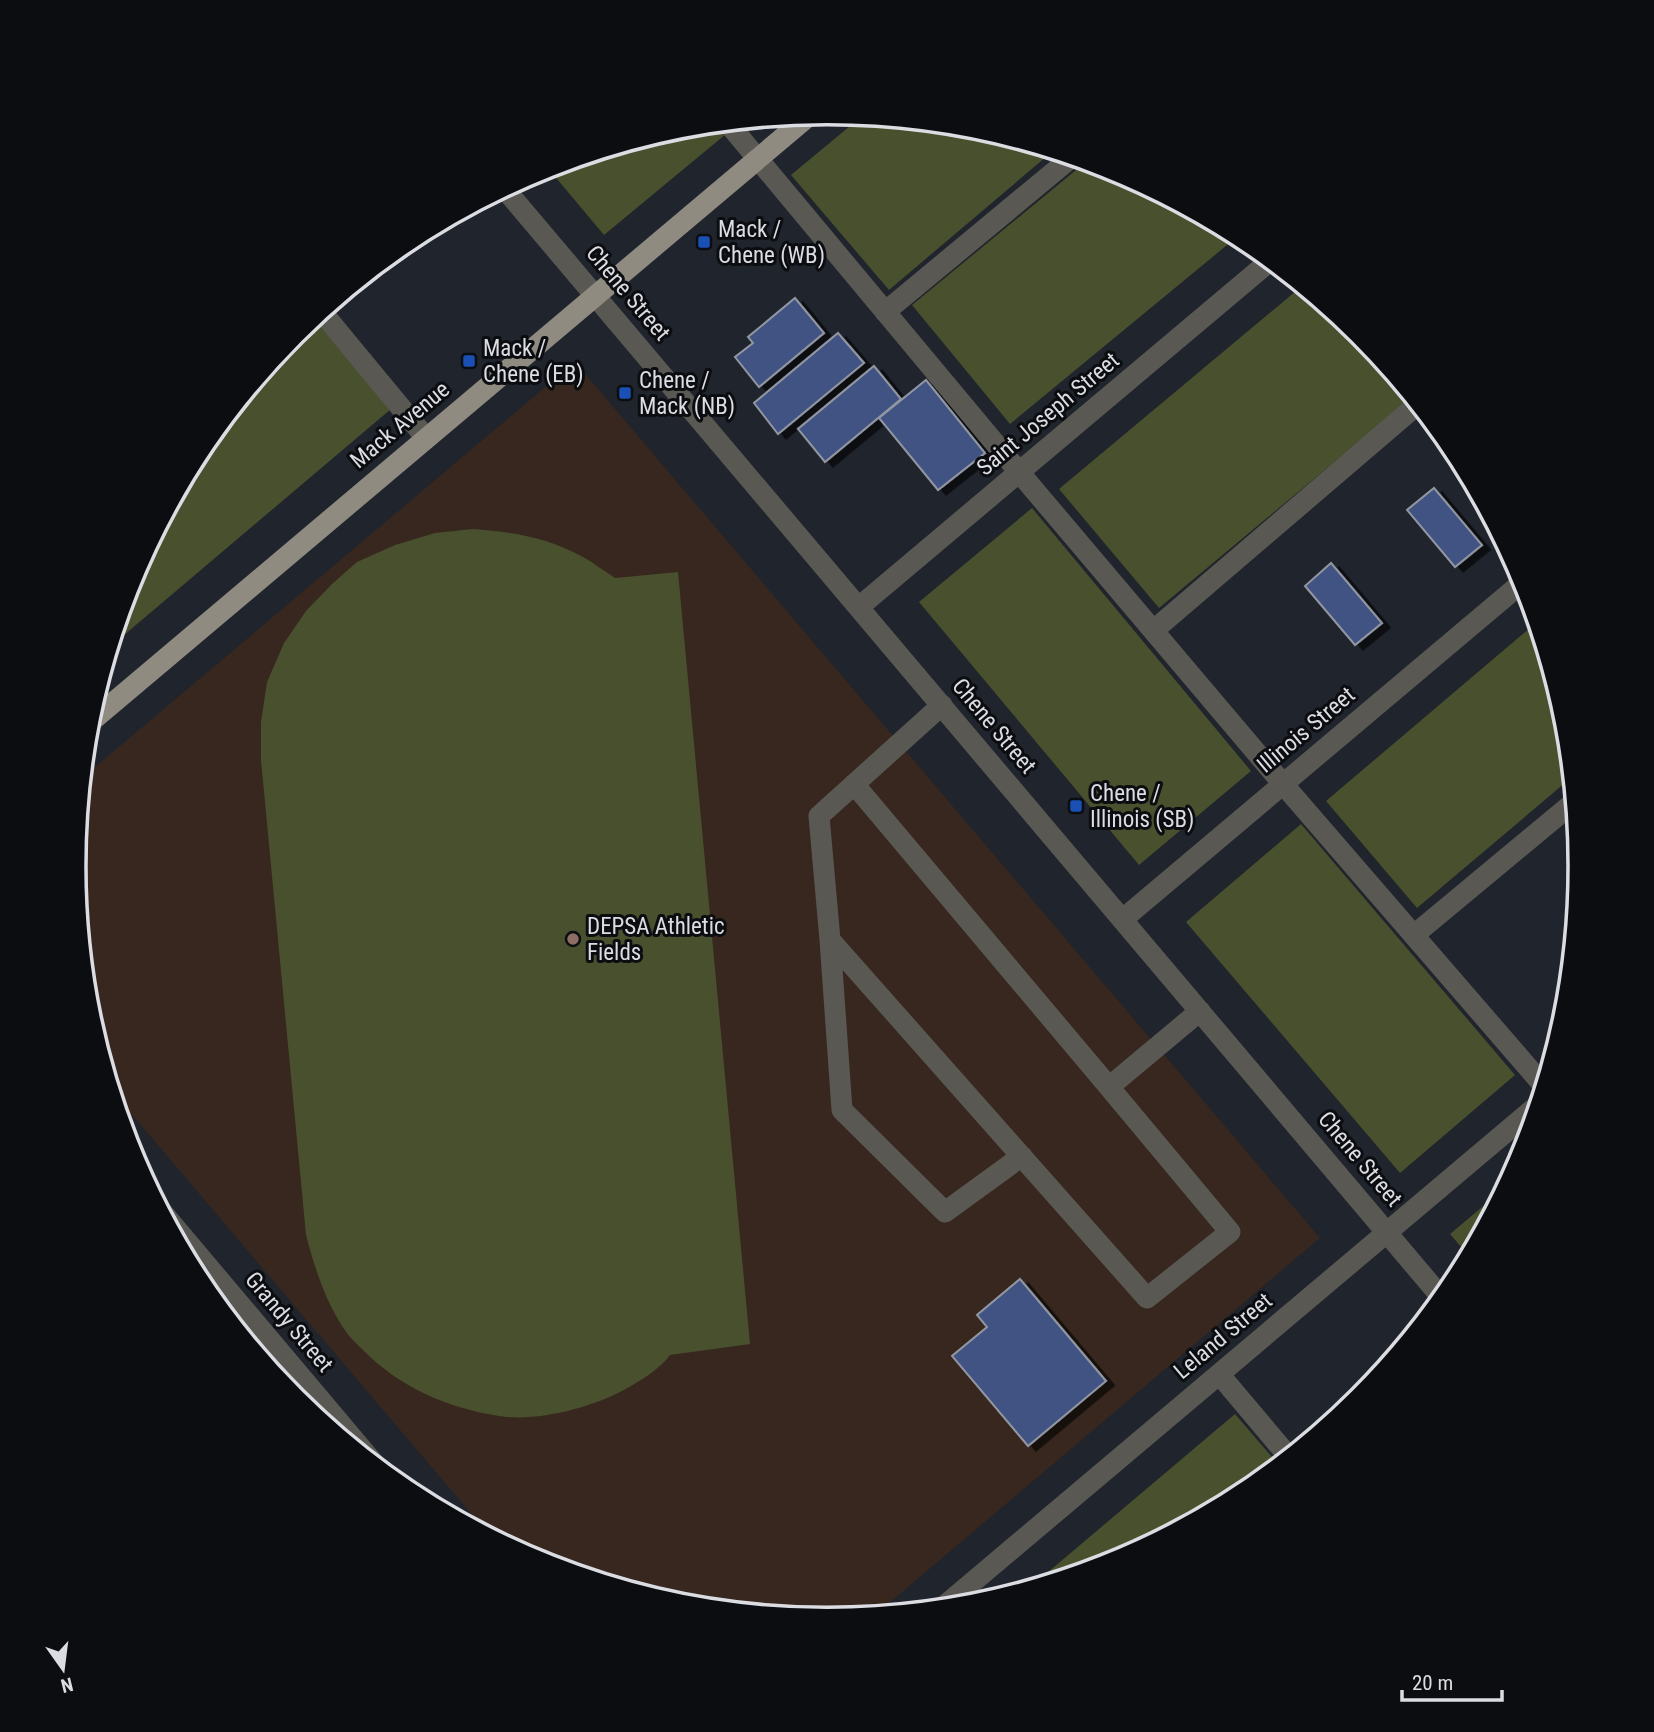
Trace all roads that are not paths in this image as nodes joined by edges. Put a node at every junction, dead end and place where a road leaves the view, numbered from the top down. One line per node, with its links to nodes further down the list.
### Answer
1 (797, 126): 3 (main road, Mack Avenue)
2 (734, 131): 3 (street)
3 (757, 159): 7 (main road, Mack Avenue); 8 (street)
4 (1064, 164): 8 (street)
5 (511, 195): 7 (street, Chene Street)
6 (1263, 267): 12 (street, Saint Joseph Street)
7 (595, 295): 11 (main road, Mack Avenue); 14 (street, Chene Street)
8 (885, 312): 12 (street)
9 (328, 319): 11 (street)
10 (1411, 410): 15 (street)
11 (426, 438): 17 (main road, Mack Avenue)
12 (1019, 472): 14 (street, Saint Joseph Street); 15 (street)
13 (1515, 589): 18 (street, Illinois Street)
14 (859, 607): 16 (street, Chene Street)
15 (1154, 630): 18 (street)
16 (942, 705): 19 (street); 21 (street, Chene Street)
17 (102, 712)
18 (1283, 784): 21 (street, Illinois Street); 22 (street)
19 (854, 785): 23 (street); 26 (street)
20 (1566, 809): 22 (street)
21 (1123, 919): 24 (street, Chene Street)
22 (1413, 935): 25 (street)
23 (830, 940): 28 (street); 28 (street)
24 (1200, 1011): 26 (street); 29 (street, Chene Street)
25 (1537, 1078)
26 (1109, 1087): 28 (street)
27 (1524, 1116): 29 (street, Leland Street)
28 (1022, 1156)
29 (1387, 1232): 31 (street, Chene Street); 33 (street, Leland Street)
30 (206, 1270): 32 (street, Grandy Street)
31 (1435, 1289)
32 (271, 1356)
33 (1219, 1374): 34 (street); 35 (street, Leland Street)
34 (1283, 1450)
35 (957, 1596)

